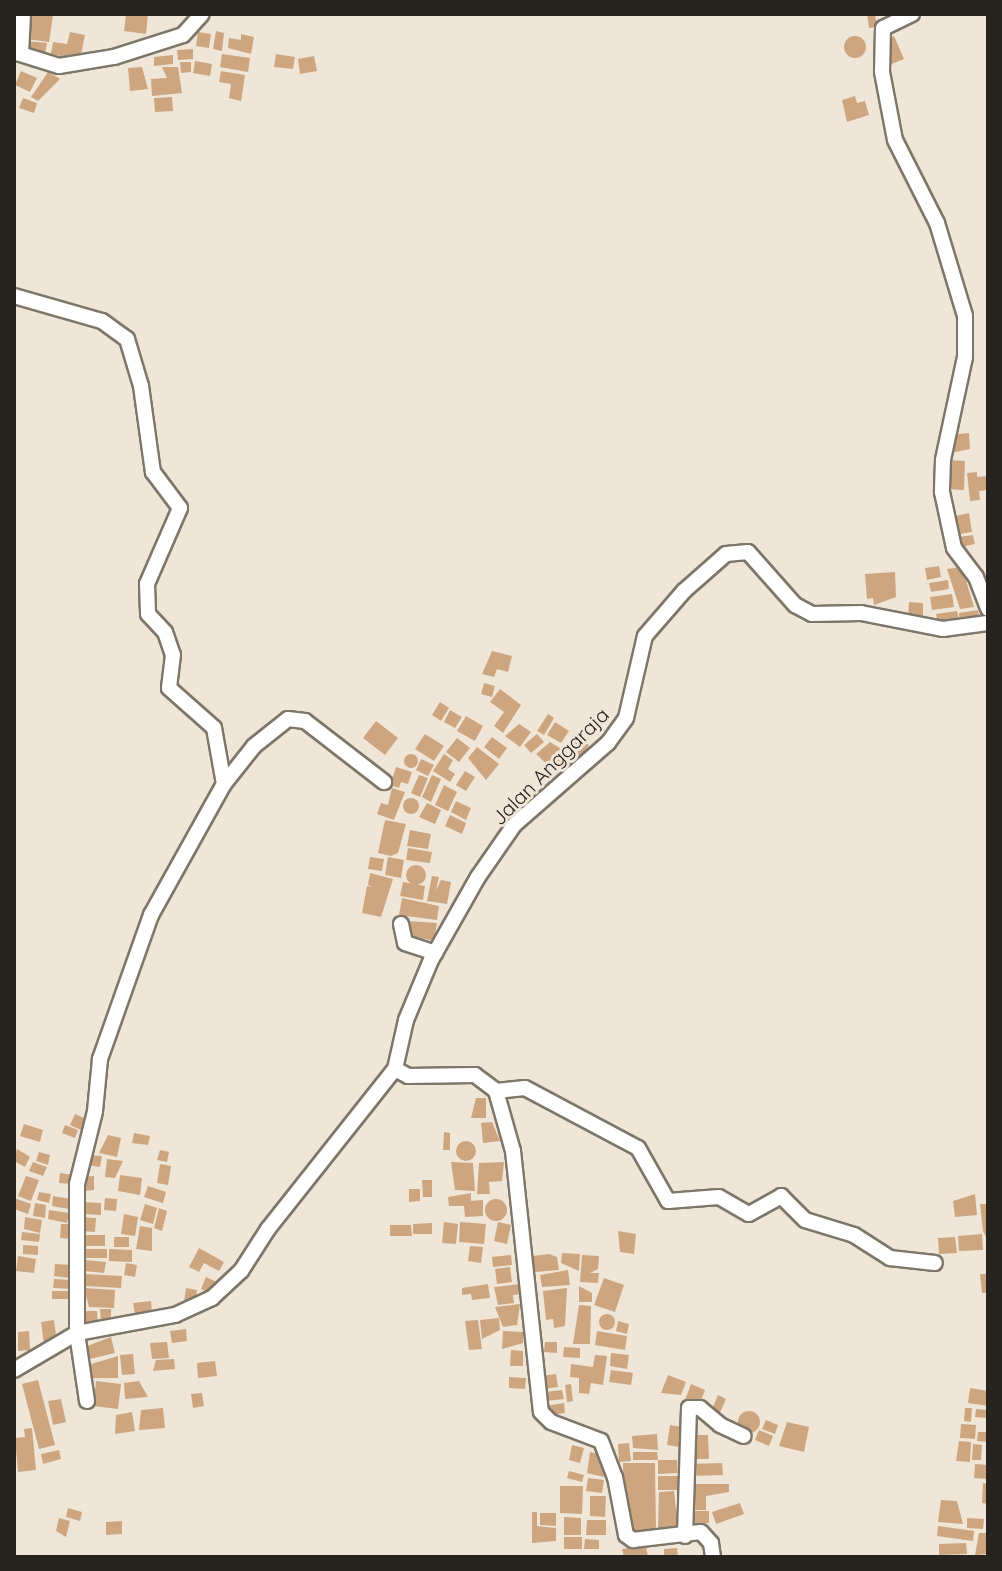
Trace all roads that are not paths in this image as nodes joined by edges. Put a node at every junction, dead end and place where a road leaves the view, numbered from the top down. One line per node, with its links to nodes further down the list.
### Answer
1 (23, 14): 4 (street)
2 (202, 14): 4 (street)
3 (912, 14): 6 (street)
4 (18, 53)
5 (14, 296): 9 (street)
6 (988, 609)
7 (988, 623): 11 (street, Jalan Anggaraja)
8 (384, 782): 9 (street)
9 (224, 784): 15 (street)
10 (401, 924): 11 (street)
11 (435, 953): 12 (street, Jalan Anggaraja)
12 (395, 1069): 13 (street); 15 (street)
13 (496, 1091): 14 (street); 19 (street)
14 (935, 1263)
15 (77, 1333): 16 (street); 17 (street)
16 (14, 1370)
17 (87, 1401)
18 (744, 1436): 19 (street)
19 (685, 1536): 20 (street)
20 (713, 1557)

